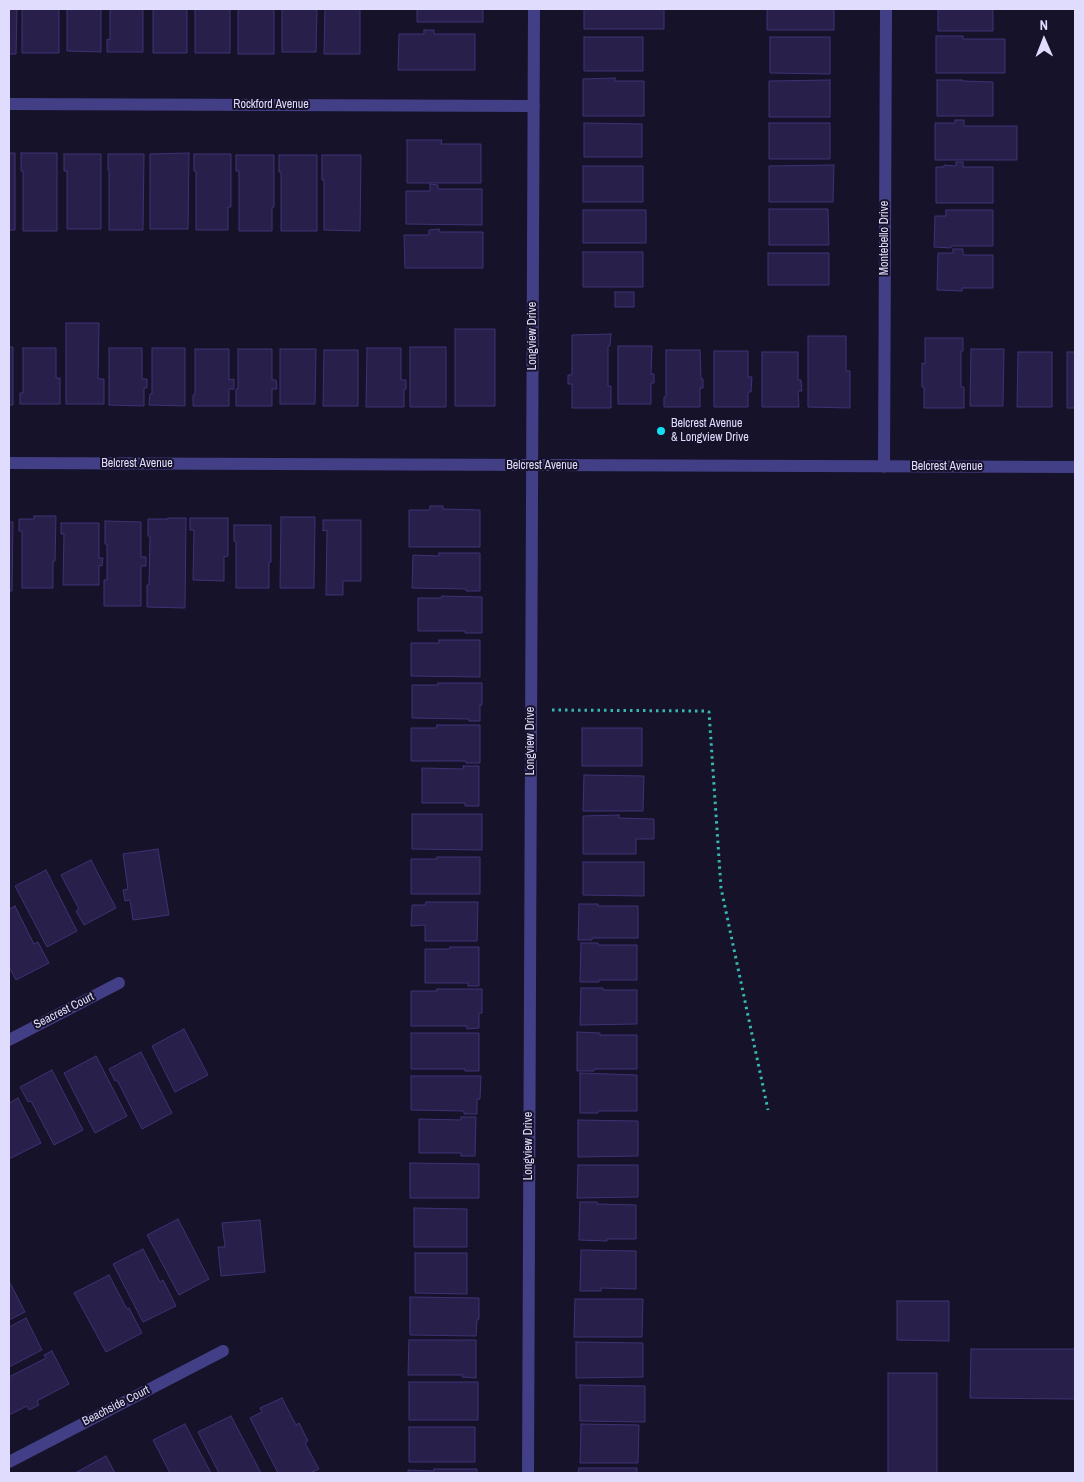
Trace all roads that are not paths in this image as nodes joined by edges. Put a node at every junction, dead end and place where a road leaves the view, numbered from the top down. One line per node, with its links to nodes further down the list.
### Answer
1 (534, 9): 4 (street, Longview Drive)
2 (886, 9): 7 (street, Montebello Drive)
3 (9, 104): 4 (street, Rockford Avenue)
4 (534, 106): 6 (street, Longview Drive)
5 (9, 463): 6 (street, Belcrest Avenue)
6 (532, 466): 7 (street, Belcrest Avenue); 13 (street, Longview Drive)
7 (884, 466): 8 (street, Belcrest Avenue)
8 (1075, 467)
9 (119, 983): 10 (street, Seacrest Court)
10 (9, 1040)
11 (223, 1351): 12 (street, Beachside Court)
12 (9, 1462)
13 (528, 1473)

